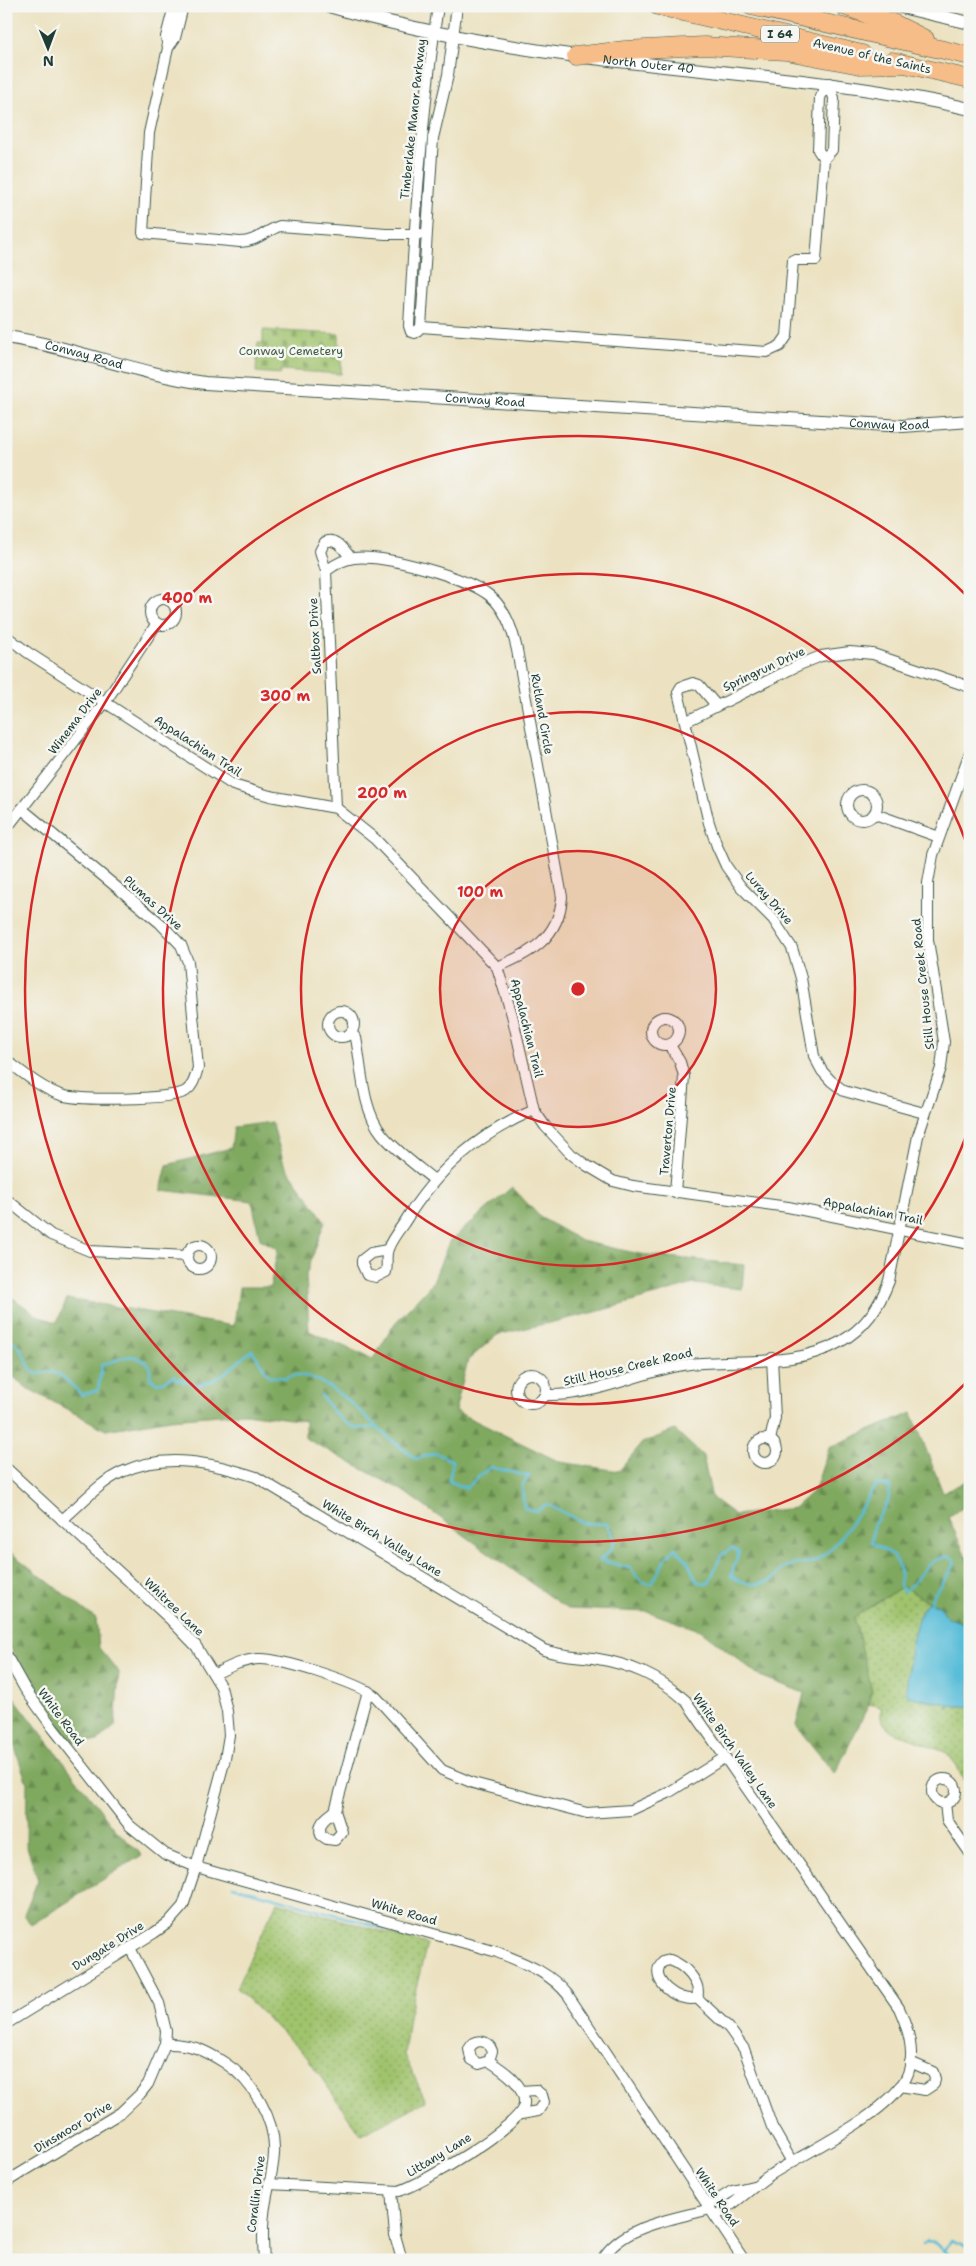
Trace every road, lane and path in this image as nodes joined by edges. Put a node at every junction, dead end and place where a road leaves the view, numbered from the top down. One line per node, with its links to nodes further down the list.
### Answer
1 (174, 6): 13 (street)
2 (183, 6): 13 (street)
3 (329, 6): 11 (street, North Outer 40)
4 (438, 6): 11 (street, Timberlake Manor Parkway)
5 (457, 6): 12 (street, Timberlake Manor Parkway)
6 (658, 6): 16 (highway, Avenue of the Saints / I 64)
7 (751, 6): 14 (highway, Avenue of the Saints / I 64)
8 (844, 6): 14 (highway)
9 (897, 6): 10 (street)
10 (970, 23)
11 (434, 32): 12 (street, North Outer 40); 20 (street, Timberlake Manor Parkway)
12 (453, 35): 15 (street, North Outer 40); 21 (street, Timberlake Manor Parkway)
13 (168, 48): 20 (street)
14 (961, 54)
15 (576, 56): 16 (highway); 18 (street, North Outer 40)
16 (902, 64): 17 (highway, Avenue of the Saints / I 64)
17 (970, 78)
18 (829, 83): 19 (street, North Outer 40); 22 (street)
19 (970, 109)
20 (414, 234): 21 (street); 22 (street, Timberlake Manor Parkway)
21 (426, 234): 22 (street, Timberlake Manor Parkway)
22 (421, 327)
23 (6, 337): 24 (street, Conway Road)
24 (970, 421)
25 (346, 560): 26 (street); 26 (street, Saltbox Drive); 39 (street, Rutland Circle)
26 (326, 571): 34 (street, Saltbox Drive)
27 (157, 623): 30 (street, Winema Drive)
28 (6, 636): 30 (street, Appalachian Trail)
29 (970, 687): 31 (street, Springrun Drive)
30 (106, 701): 34 (street, Appalachian Trail); 35 (street, Winema Drive)
31 (716, 705): 32 (street, Springrun Drive); 32 (street, Luray Drive)
32 (687, 721): 44 (street, Luray Drive)
33 (970, 752): 38 (street, Still House Creek Road)
34 (336, 808): 39 (street, Appalachian Trail)
35 (22, 809): 37 (street, Winema Drive); 42 (street, Plumas Drive)
36 (875, 814): 38 (street)
37 (6, 829)
38 (939, 837): 44 (street, Still House Creek Road)
39 (497, 966): 43 (street, Appalachian Trail)
40 (351, 1033): 45 (street)
41 (670, 1045): 46 (street, Traverton Drive)
42 (7, 1061)
43 (534, 1110): 45 (street); 46 (street, Appalachian Trail)
44 (924, 1113): 48 (street, Still House Creek Road)
45 (434, 1180): 50 (street)
46 (675, 1193): 48 (street, Appalachian Trail)
47 (6, 1199): 51 (street)
48 (900, 1229): 49 (street, Appalachian Trail); 52 (street, Still House Creek Road)
49 (970, 1244)
50 (387, 1250)
51 (186, 1256)
52 (772, 1358): 53 (street, Still House Creek Road); 54 (street)
53 (545, 1395)
54 (770, 1440)
55 (6, 1468): 56 (street, Whitree Lane)
56 (62, 1520): 58 (street, Whitree Lane); 60 (street, White Birch Valley Lane)
57 (6, 1655): 64 (street, White Road)
58 (215, 1674): 59 (street); 64 (street, Whitree Lane)
59 (368, 1691): 60 (street); 62 (street)
60 (724, 1758): 70 (street, White Birch Valley Lane)
61 (945, 1803): 63 (street)
62 (336, 1811)
63 (970, 1853)
64 (196, 1867): 65 (street, Dungate Drive); 78 (street, White Road)
65 (130, 1948): 67 (street, Dungate Drive); 68 (street, Dinsmoor Drive)
66 (697, 1998): 74 (street)
67 (6, 2024)
68 (165, 2044): 75 (street, Dinsmoor Drive); 76 (street, Corallin Drive)
69 (489, 2061): 72 (street)
70 (910, 2062): 71 (street, White Birch Valley Lane); 71 (street)
71 (900, 2086): 74 (street, White Birch Valley Lane)
72 (521, 2091): 73 (street); 73 (street, Littany Lane)
73 (521, 2114): 77 (street, Littany Lane)
74 (792, 2162): 78 (street, White Birch Valley Lane)
75 (6, 2182)
76 (269, 2184): 77 (street, Littany Lane); 79 (street, Corallin Drive)
77 (391, 2191): 80 (street)
78 (711, 2210): 81 (street, White Birch Valley Lane); 82 (street, White Road)
79 (264, 2260)
80 (402, 2260)
81 (602, 2260)
82 (744, 2260)

